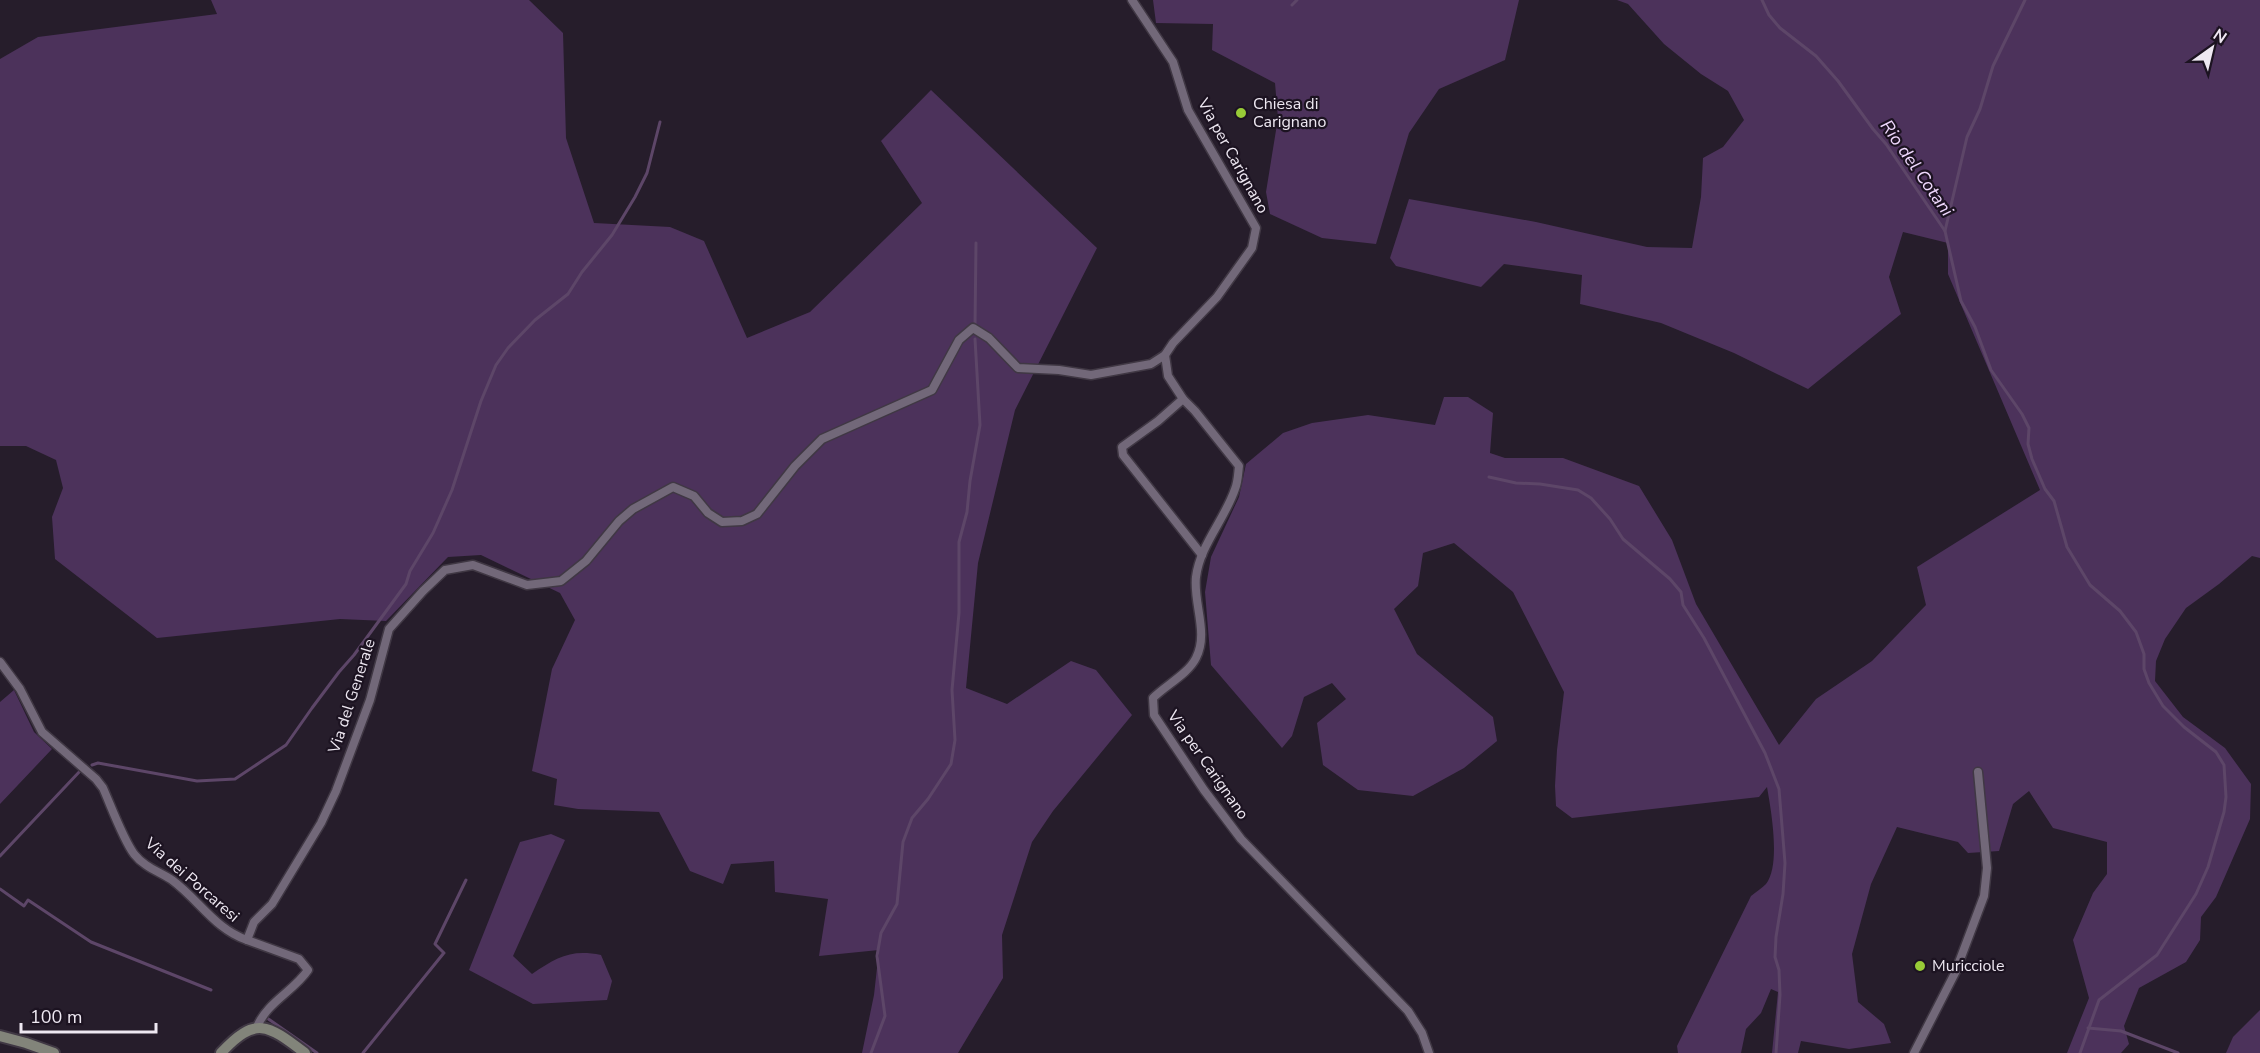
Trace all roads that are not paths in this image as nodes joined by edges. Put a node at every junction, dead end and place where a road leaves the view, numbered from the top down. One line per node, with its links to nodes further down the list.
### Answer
1 (1132, 0): 2 (street, Via per Carignano)
2 (1166, 355): 3 (street, Via per Carignano); 7 (street, Via del Generale)
3 (1183, 399): 4 (street, Via per Carignano); 4 (street)
4 (1202, 555): 13 (street, Via per Carignano)
5 (0, 662): 7 (street, Via dei Porcaresi)
6 (1978, 772): 14 (street)
7 (247, 940): 8 (street)
8 (257, 1027): 11 (street); 12 (street)
9 (0, 1036): 10 (street)
10 (54, 1053)
11 (220, 1053)
12 (305, 1053)
13 (1429, 1053)
14 (1914, 1053)

